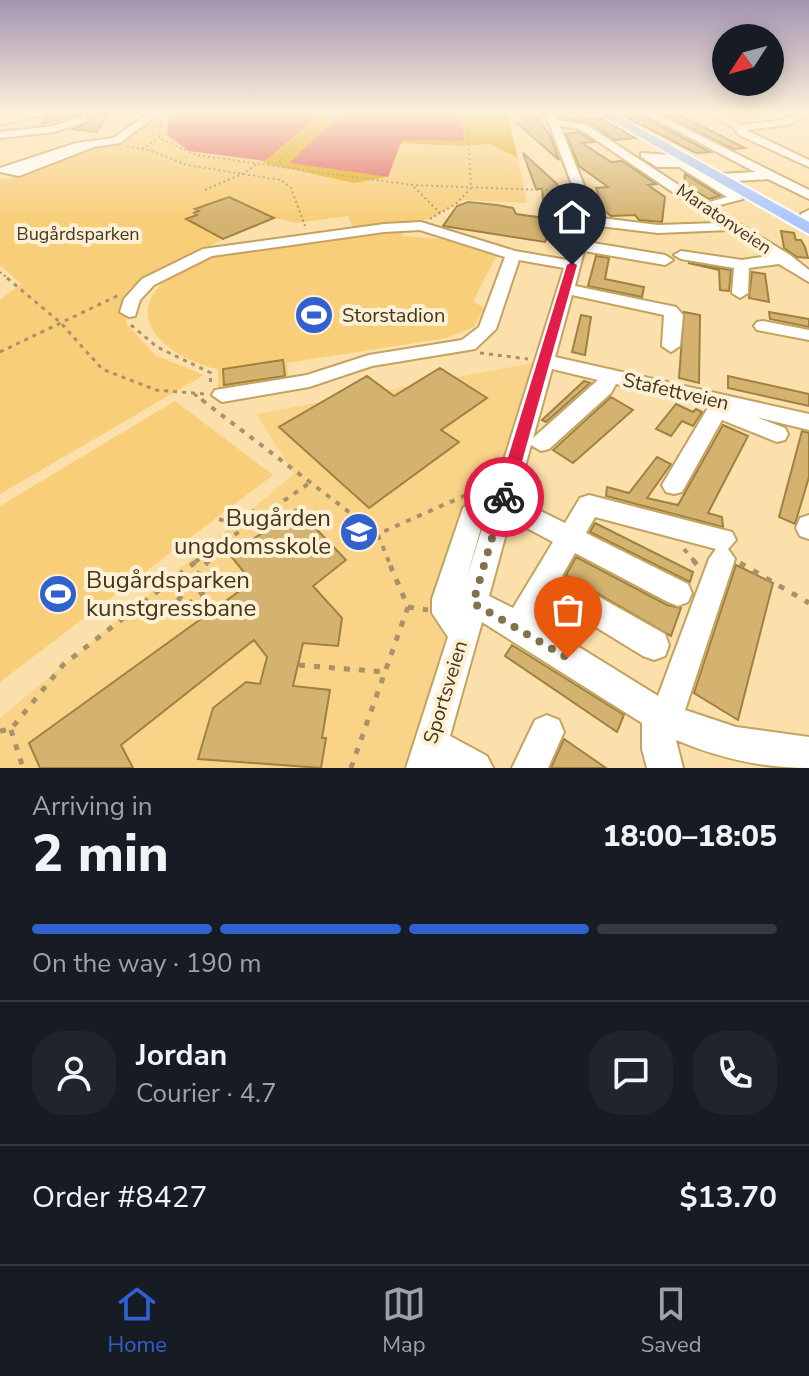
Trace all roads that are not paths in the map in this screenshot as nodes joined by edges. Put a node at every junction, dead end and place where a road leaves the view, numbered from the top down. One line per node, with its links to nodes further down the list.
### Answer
1 (73, 149): 2 (street)
2 (83, 149)
3 (98, 149): 12 (street)
4 (564, 149): 18 (street)
5 (625, 149): 20 (street, Maratonveien)
6 (659, 149): 9 (main road)
7 (714, 149): 11 (street)
8 (774, 149): 10 (street)
9 (670, 156): 14 (main road); 14 (street)
10 (809, 167): 11 (street)
11 (764, 176): 13 (street); 14 (street)
12 (0, 185)
13 (796, 188): 15 (street); 16 (street)
14 (731, 192): 17 (street); 19 (main road); 20 (street)
15 (809, 195)
16 (778, 199)
17 (712, 203)
18 (586, 220): 20 (street); 22 (street)
19 (808, 220)
20 (729, 222): 24 (street, Maratonveien)
21 (513, 255): 22 (street); 31 (street); 37 (street)
22 (574, 255): 25 (street); 29 (street)
23 (681, 255): 27 (street)
24 (781, 258): 26 (street); 27 (street); 28 (street, Maratonveien)
25 (665, 260)
26 (809, 262)
27 (742, 265): 30 (street)
28 (809, 277)
29 (565, 289): 34 (street); 35 (street)
30 (740, 293)
31 (129, 312)
32 (763, 326): 33 (street)
33 (809, 335)
34 (671, 346)
35 (544, 361): 36 (street, Stafettveien); 43 (street)
36 (609, 376): 38 (street, Stafettveien); 41 (street)
37 (222, 395)
38 (720, 406): 39 (street, Stafettveien); 40 (street); 42 (street)
39 (809, 422)
40 (777, 434)
41 (541, 443)
42 (674, 485)
43 (502, 503): 44 (street); 47 (street)
44 (570, 537): 45 (street); 46 (street); 50 (street)
45 (545, 581): 48 (street); 49 (street)
46 (678, 593)
47 (468, 618): 48 (street); 53 (street, Sportsveien)
48 (518, 627): 50 (street)
49 (654, 645)
50 (662, 716): 52 (street); 56 (street)
51 (547, 732): 55 (street)
52 (809, 754)
53 (427, 756): 54 (street)
54 (475, 768)
55 (530, 768)
56 (665, 768)

